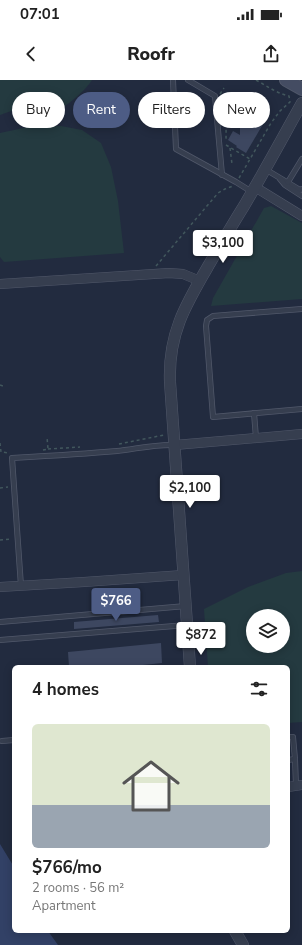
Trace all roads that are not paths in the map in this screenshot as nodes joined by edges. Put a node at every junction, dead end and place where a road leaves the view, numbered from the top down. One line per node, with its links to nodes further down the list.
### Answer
1 (173, 80): 8 (lane)
2 (188, 80): 8 (lane)
3 (286, 80): 4 (main road)
4 (302, 89)
5 (302, 103): 7 (street)
6 (302, 159): 10 (lane)
7 (265, 169): 9 (lane); 11 (street)
8 (222, 175): 11 (lane)
9 (277, 176): 10 (lane); 13 (lane)
10 (288, 182): 12 (lane)
11 (253, 189): 14 (street); 15 (street)
12 (302, 190)
13 (302, 196)
14 (302, 216)
15 (200, 280): 16 (street); 22 (street)
16 (0, 284)
17 (302, 309): 19 (lane)
18 (302, 409): 19 (lane)
19 (254, 413): 21 (lane)
20 (302, 434): 21 (street)
21 (256, 438): 22 (street)
22 (175, 445): 23 (street); 24 (lane)
23 (183, 575): 24 (street); 26 (street)
24 (21, 586): 25 (street)
25 (0, 587)
26 (186, 606): 27 (lane); 28 (street)
27 (0, 622)
28 (187, 625): 29 (lane); 30 (street)
29 (0, 640)
30 (190, 665)
31 (290, 737): 34 (lane)
32 (12, 740): 33 (lane)
33 (2, 741)
34 (294, 759): 35 (lane); 36 (lane)
35 (290, 760)
36 (295, 786)
37 (236, 933): 38 (street)
38 (243, 945)

